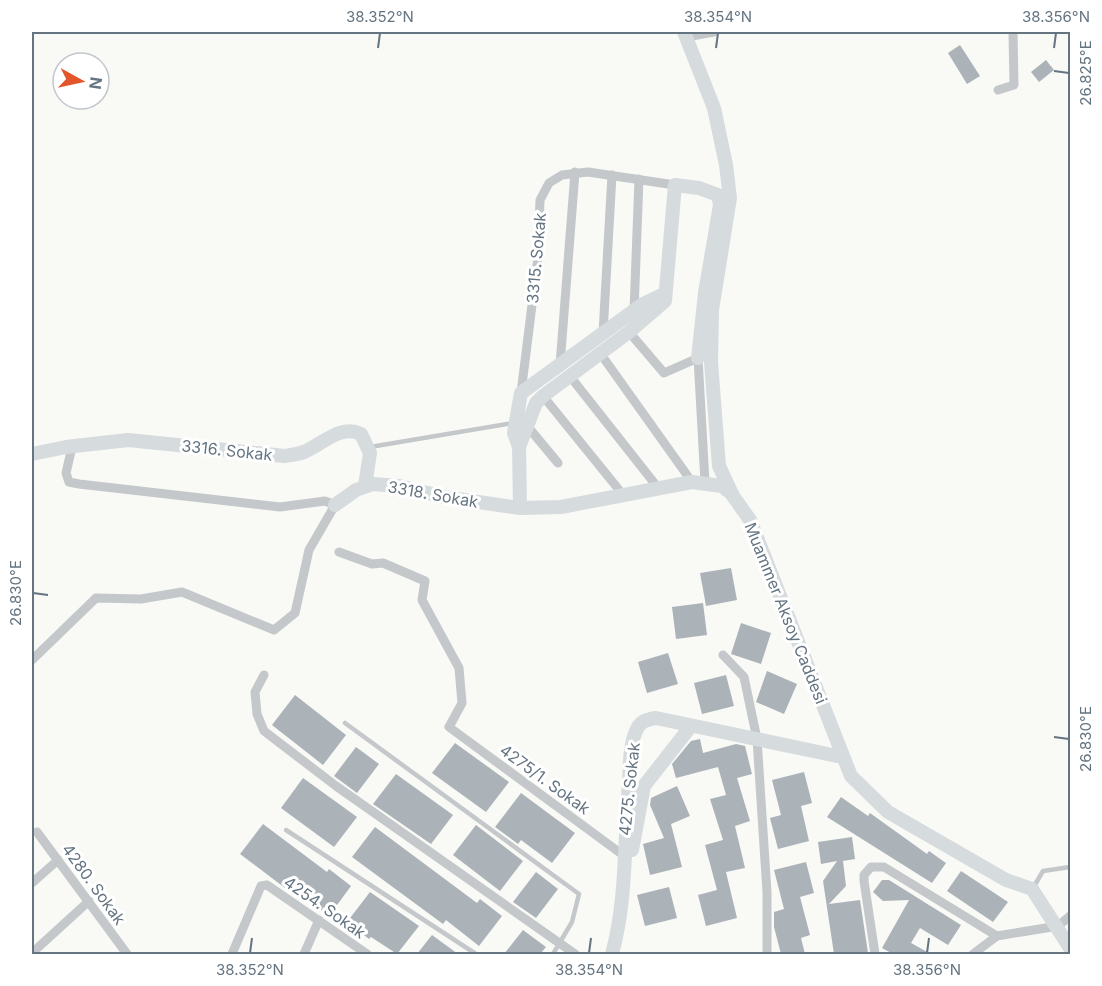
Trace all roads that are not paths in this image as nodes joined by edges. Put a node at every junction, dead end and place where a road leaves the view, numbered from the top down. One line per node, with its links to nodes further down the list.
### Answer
1 (714, 32): 3 (street)
2 (1013, 32): 4 (street)
3 (685, 34): 27 (street, Muammer Aksoy Caddesi)
4 (998, 90)
5 (575, 172): 6 (street, 3315. Sokak); 15 (street); 16 (street, 3315. Sokak)
6 (612, 175): 7 (street, 3315. Sokak); 11 (street)
7 (639, 179): 8 (street, 3315. Sokak); 10 (street)
8 (675, 185): 9 (street); 14 (street)
9 (664, 294): 10 (street); 12 (street)
10 (634, 310): 11 (street)
11 (603, 333): 15 (street)
12 (629, 333): 13 (street); 14 (street)
13 (600, 353): 15 (street); 23 (street)
14 (698, 358): 23 (street)
15 (564, 370): 16 (street); 17 (street); 25 (street)
16 (521, 393): 18 (street)
17 (543, 396): 18 (street); 26 (street)
18 (521, 425): 20 (lane); 22 (street); 29 (street)
19 (72, 447): 20 (street, 3316. Sokak); 21 (street, 3316. Sokak); 28 (street)
20 (368, 447): 24 (street)
21 (32, 454)
22 (558, 463)
23 (698, 482): 25 (street, 3318. Sokak); 27 (street)
24 (365, 486): 28 (street, 3318. Sokak); 29 (street, 3318. Sokak)
25 (659, 489): 26 (street, 3318. Sokak)
26 (624, 495): 29 (street, 3318. Sokak)
27 (733, 496): 37 (street, Muammer Aksoy Caddesi)
28 (335, 505): 32 (street, 3318. Sokak)
29 (520, 508)
30 (339, 552): 40 (street, 4275/1. Sokak)
31 (723, 655): 36 (street)
32 (32, 660)
33 (264, 675): 51 (street)
34 (345, 723): 51 (lane)
35 (691, 726): 36 (street, 4275. Sokak); 40 (street, 4275. Sokak); 48 (street)
36 (757, 739): 37 (street, 4275. Sokak); 63 (street)
37 (842, 757): 44 (street, Muammer Aksoy Caddesi)
38 (286, 830): 59 (lane)
39 (37, 831): 41 (street, 4280. Sokak)
40 (623, 855): 48 (street, 4275. Sokak)
41 (58, 860): 43 (street); 45 (street, 4280. Sokak)
42 (1071, 867): 44 (lane)
43 (32, 884)
44 (1032, 889): 49 (street)
45 (89, 901): 53 (street, 4280. Sokak); 54 (street)
46 (1071, 916): 49 (street)
47 (319, 920): 56 (street, 4254. Sokak); 57 (street); 58 (street, 4254. Sokak)
48 (621, 920): 62 (street, 4275. Sokak)
49 (1058, 926): 50 (street); 52 (street)
50 (997, 936): 64 (street); 65 (street)
51 (560, 943): 60 (lane); 61 (street)
52 (1071, 948)
53 (124, 951): 55 (street)
54 (32, 953)
55 (113, 954)
56 (232, 954)
57 (304, 954)
58 (367, 954)
59 (476, 954)
60 (553, 954)
61 (575, 954)
62 (612, 954)
63 (767, 954)
64 (875, 954)
65 (973, 954)

